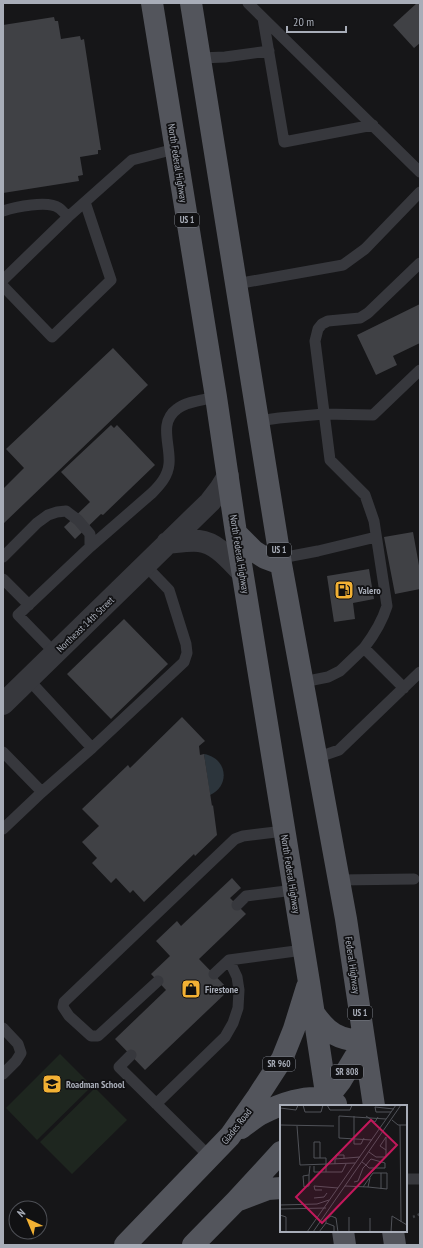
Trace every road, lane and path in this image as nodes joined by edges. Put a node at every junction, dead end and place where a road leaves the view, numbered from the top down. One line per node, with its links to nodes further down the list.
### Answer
1 (152, 3): 8 (main road, North Federal Highway / US 1)
2 (191, 3): 6 (main road, US 1)
3 (248, 3): 4 (lane)
4 (263, 18): 5 (lane); 7 (lane)
5 (269, 51): 6 (lane); 7 (lane)
6 (200, 58): 16 (main road, US 1)
7 (373, 125): 9 (lane)
8 (175, 149): 11 (lane); 19 (main road, North Federal Highway / US 1)
9 (420, 172)
10 (420, 192): 16 (lane)
11 (85, 202): 13 (lane); 17 (lane)
12 (3, 211): 13 (lane)
13 (68, 217): 15 (lane)
14 (420, 263): 20 (lane)
15 (3, 280)
16 (236, 284): 21 (main road, US 1)
17 (3, 286)
18 (420, 370): 20 (lane)
19 (216, 397): 22 (main road, North Federal Highway / US 1); 26 (lane)
20 (324, 414): 21 (lane); 24 (lane)
21 (258, 421): 28 (main road, US 1)
22 (228, 476): 23 (main road, North Federal Highway / US 1); 25 (street, Northeast 14th Street)
23 (236, 533): 28 (main road); 30 (main road, North Federal Highway / US 1)
24 (376, 537): 28 (lane); 33 (lane)
25 (167, 543): 29 (street, Northeast 14th Street); 30 (street)
26 (90, 547): 27 (lane); 32 (lane)
27 (3, 557)
28 (281, 561): 37 (main road, US 1)
29 (145, 565): 34 (street, Northeast 14th Street); 40 (lane)
30 (242, 572): 45 (main road, North Federal Highway / US 1)
31 (3, 579): 32 (lane)
32 (29, 605): 34 (lane)
33 (364, 648): 37 (lane); 38 (lane)
34 (55, 653): 36 (street, Northeast 14th Street)
35 (420, 672): 38 (lane)
36 (28, 679): 39 (street, Northeast 14th Street); 40 (lane)
37 (303, 682): 42 (main road, US 1)
38 (404, 688): 42 (lane)
39 (3, 704)
40 (92, 748): 43 (lane)
41 (3, 752): 43 (lane)
42 (316, 758): 47 (main road, US 1)
43 (42, 792): 44 (lane)
44 (3, 829)
45 (284, 831): 48 (main road, North Federal Highway / US 1); 53 (lane)
46 (414, 879): 47 (lane)
47 (339, 880): 57 (main road, Federal Highway / US 1)
48 (294, 890): 49 (lane); 50 (main road, North Federal Highway / US 1)
49 (237, 905)
50 (303, 950): 51 (lane); 54 (main road, North Federal Highway / US 1)
51 (229, 960): 52 (lane); 60 (lane)
52 (214, 974)
53 (158, 981)
54 (309, 982): 55 (main road, North Federal Highway / US 1); 65 (main road, Glades Road / SR 960)
55 (313, 1012): 57 (main road); 61 (main road, North Federal Highway / US 1)
56 (3, 1028): 59 (lane)
57 (364, 1042): 61 (main road, SR 808); 63 (main road, Federal Highway / US 1)
58 (131, 1055): 60 (lane)
59 (3, 1074)
60 (156, 1104): 67 (lane)
61 (329, 1104): 62 (main road)
62 (284, 1105)
63 (374, 1105)
64 (280, 1106): 65 (main road)
65 (230, 1136): 67 (main road, Glades Road / SR 960)
66 (280, 1153): 71 (main road)
67 (210, 1157): 75 (main road, Glades Road / SR 960)
68 (420, 1178): 69 (lane)
69 (407, 1179)
70 (280, 1188): 71 (main road)
71 (236, 1201): 76 (main road)
72 (420, 1214): 73 (path)
73 (413, 1218)
74 (392, 1232): 77 (main road)
75 (125, 1245)
76 (193, 1245)
77 (395, 1245)

